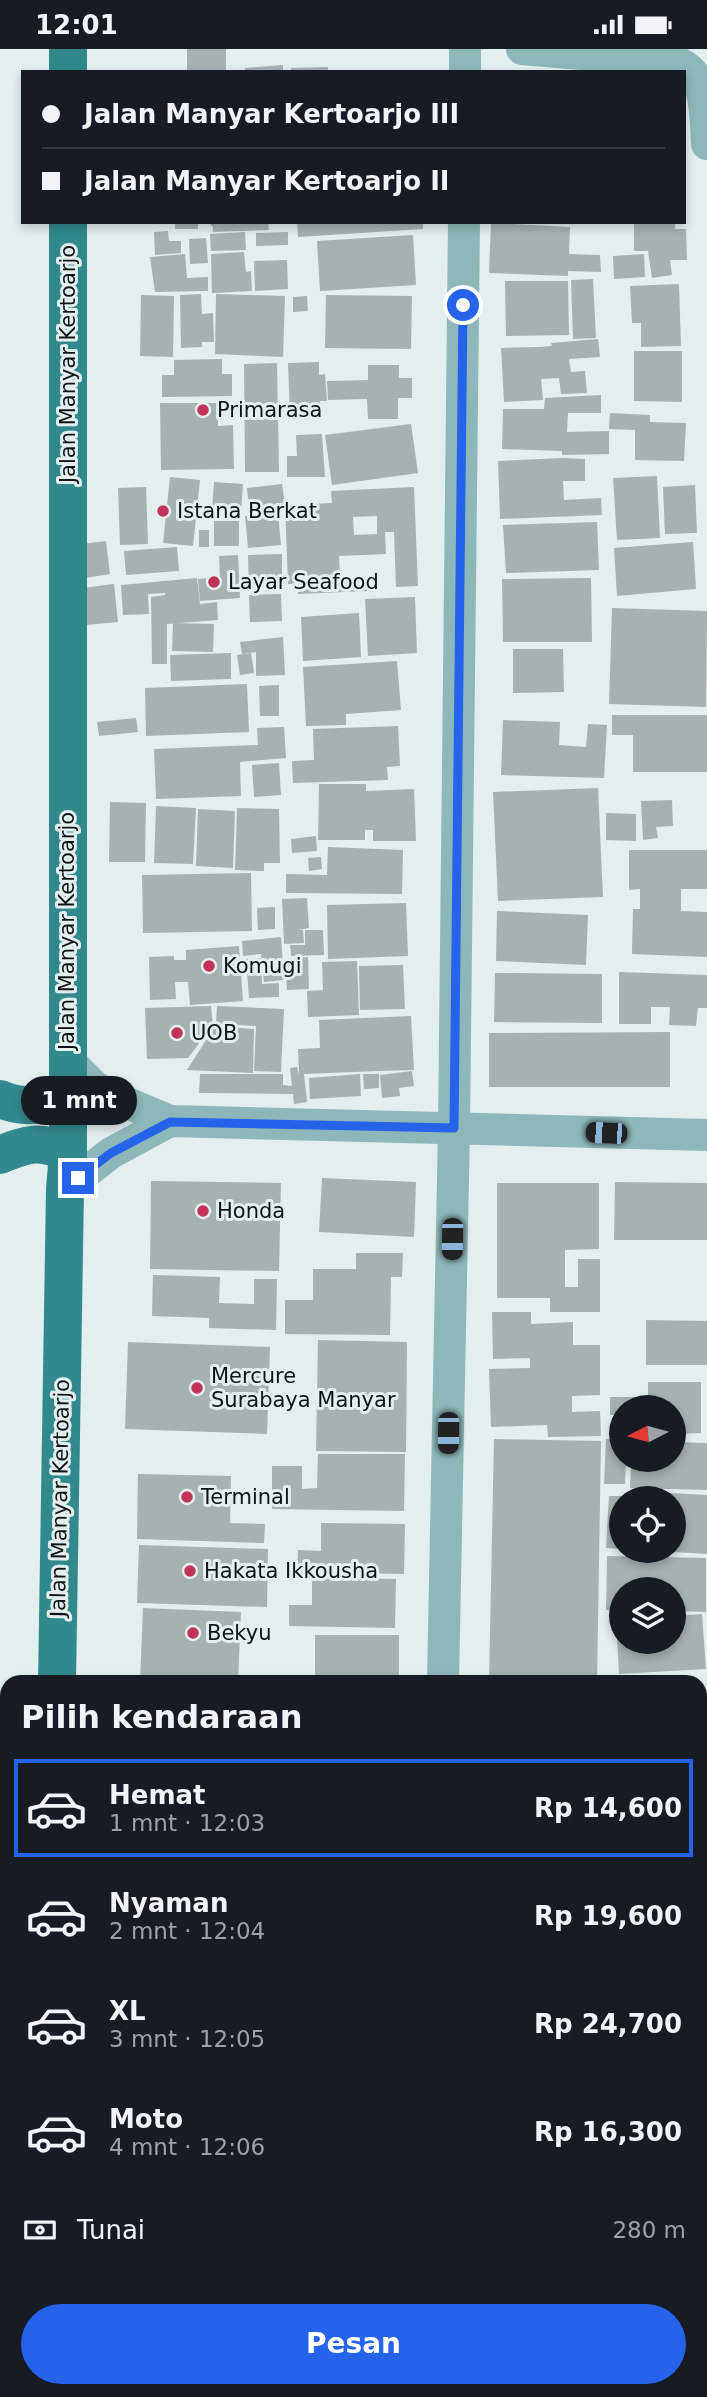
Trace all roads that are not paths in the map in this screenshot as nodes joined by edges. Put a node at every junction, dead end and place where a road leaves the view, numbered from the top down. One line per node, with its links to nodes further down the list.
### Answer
1 (68, 49): 4 (main road)
2 (465, 49): 5 (street)
3 (522, 49): 6 (street)
4 (68, 70)
5 (465, 70)
6 (707, 144)
7 (68, 224): 9 (main road, Jalan Manyar Kertoarjo)
8 (464, 224): 12 (street)
9 (67, 1075): 10 (main road); 11 (street); 15 (main road, Jalan Manyar Kertoarjo)
10 (0, 1098)
11 (170, 1122): 12 (street); 15 (street)
12 (454, 1128): 13 (street); 17 (street)
13 (707, 1135)
14 (0, 1155): 15 (main road)
15 (66, 1171): 16 (main road, Jalan Manyar Kertoarjo)
16 (57, 1675)
17 (443, 1675)

